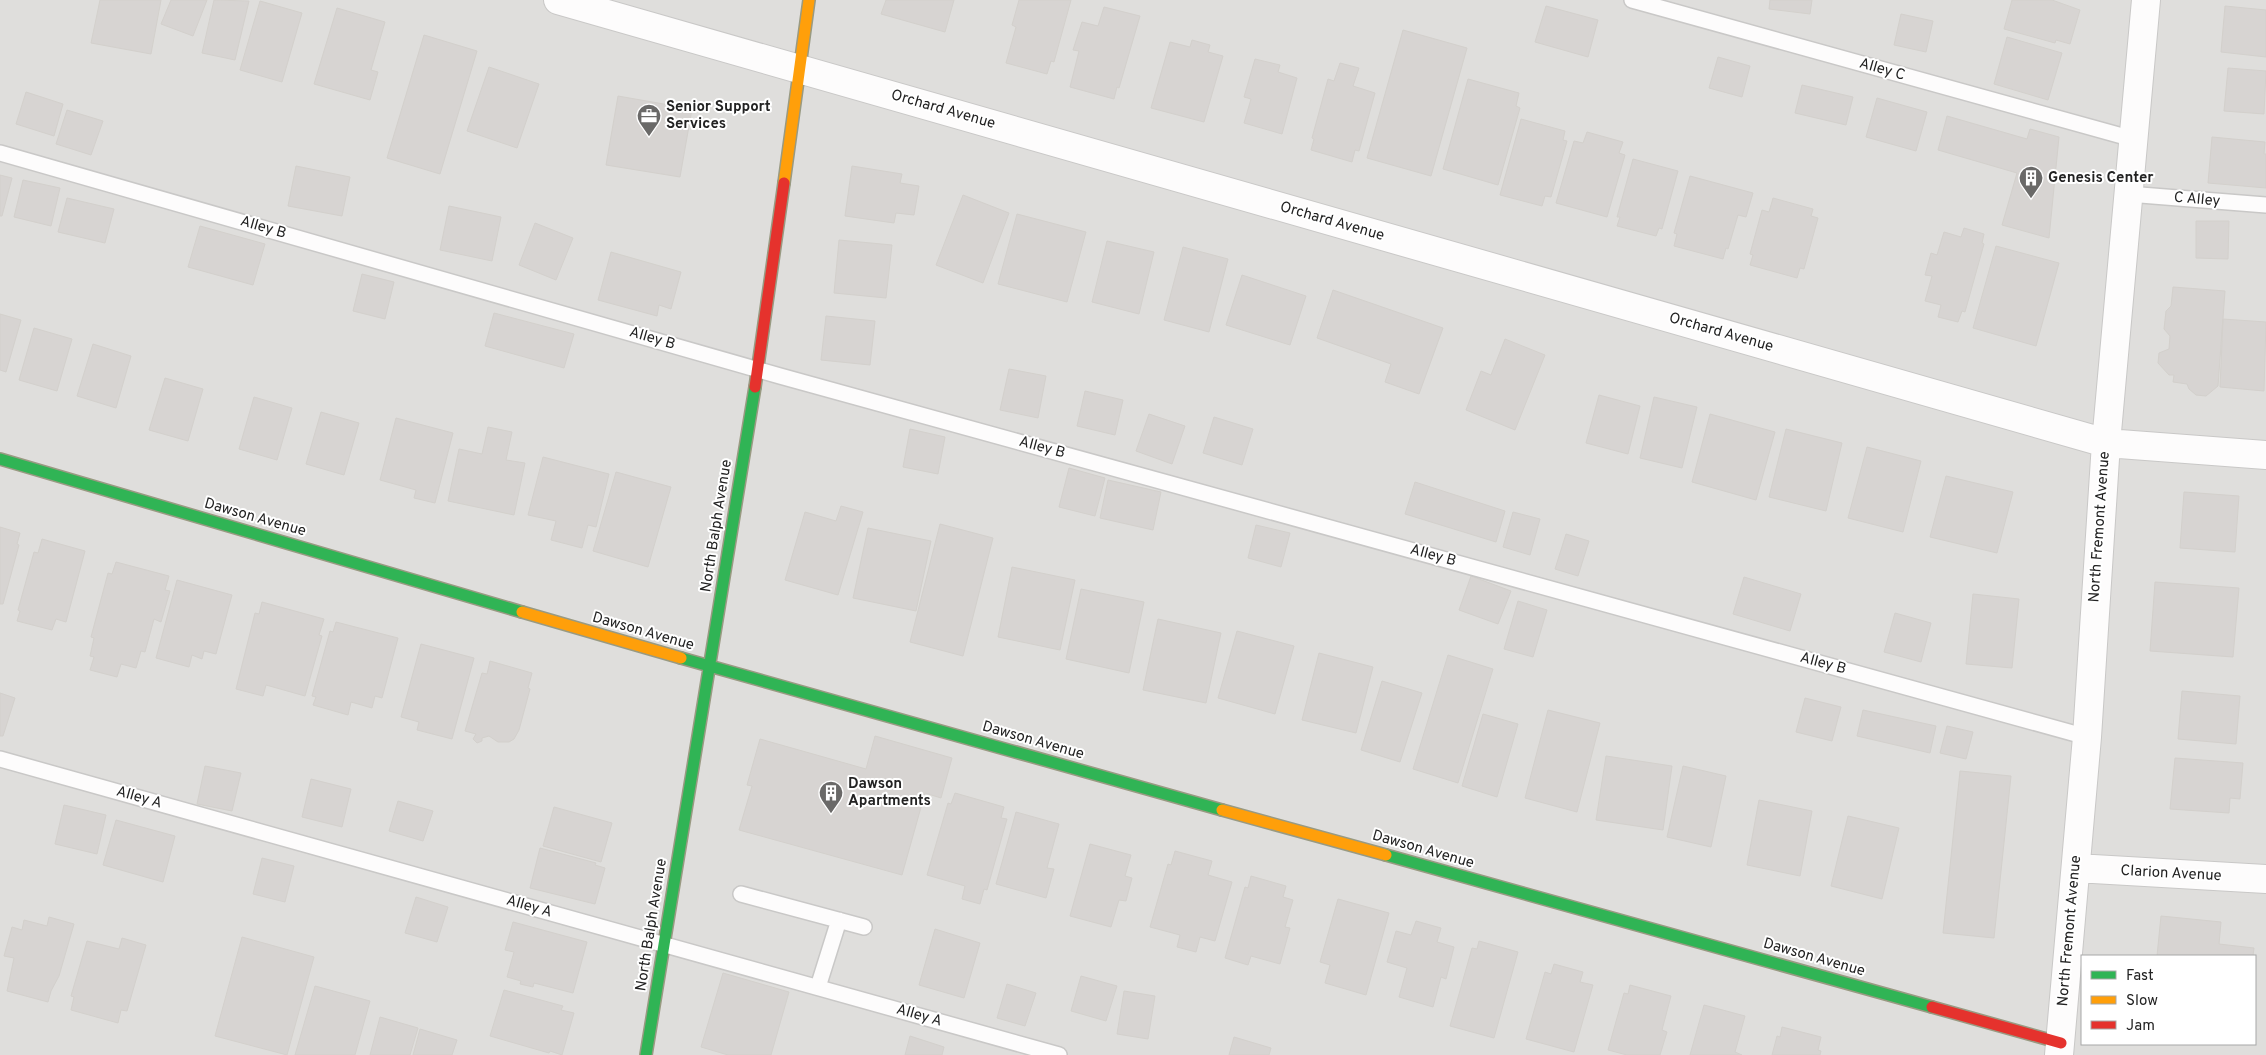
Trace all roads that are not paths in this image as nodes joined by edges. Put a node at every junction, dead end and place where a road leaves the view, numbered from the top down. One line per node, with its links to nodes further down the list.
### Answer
1 (558, 0): 5 (street, Orchard Avenue)
2 (809, 0): 5 (street, North Balph Avenue)
3 (1632, 0): 6 (lane, Alley C)
4 (2146, 0): 6 (street, North Fremont Avenue)
5 (801, 70): 10 (street, North Balph Avenue); 11 (street, Orchard Avenue)
6 (2133, 139): 8 (street, North Fremont Avenue)
7 (0, 153): 10 (lane, Alley B)
8 (2128, 194): 9 (lane, C Alley); 11 (street, North Fremont Avenue)
9 (2266, 205)
10 (758, 369): 14 (street, North Balph Avenue); 15 (lane, Alley B)
11 (2106, 443): 12 (street, Orchard Avenue); 15 (street, North Fremont Avenue)
12 (2266, 455)
13 (0, 459): 14 (street, Dawson Avenue)
14 (710, 666): 22 (street, North Balph Avenue); 24 (street, Dawson Avenue)
15 (2087, 737): 17 (street, North Fremont Avenue)
16 (0, 759): 22 (lane, Alley A)
17 (2076, 868): 18 (street, Clarion Avenue); 24 (street, North Fremont Avenue)
18 (2266, 880)
19 (741, 894): 20 (lane)
20 (839, 920): 21 (lane); 23 (lane)
21 (864, 926)
22 (664, 945): 23 (lane, Alley A); 25 (street, North Balph Avenue)
23 (818, 987): 26 (lane, Alley A)
24 (2060, 1049)
25 (646, 1055)
26 (1059, 1055)

